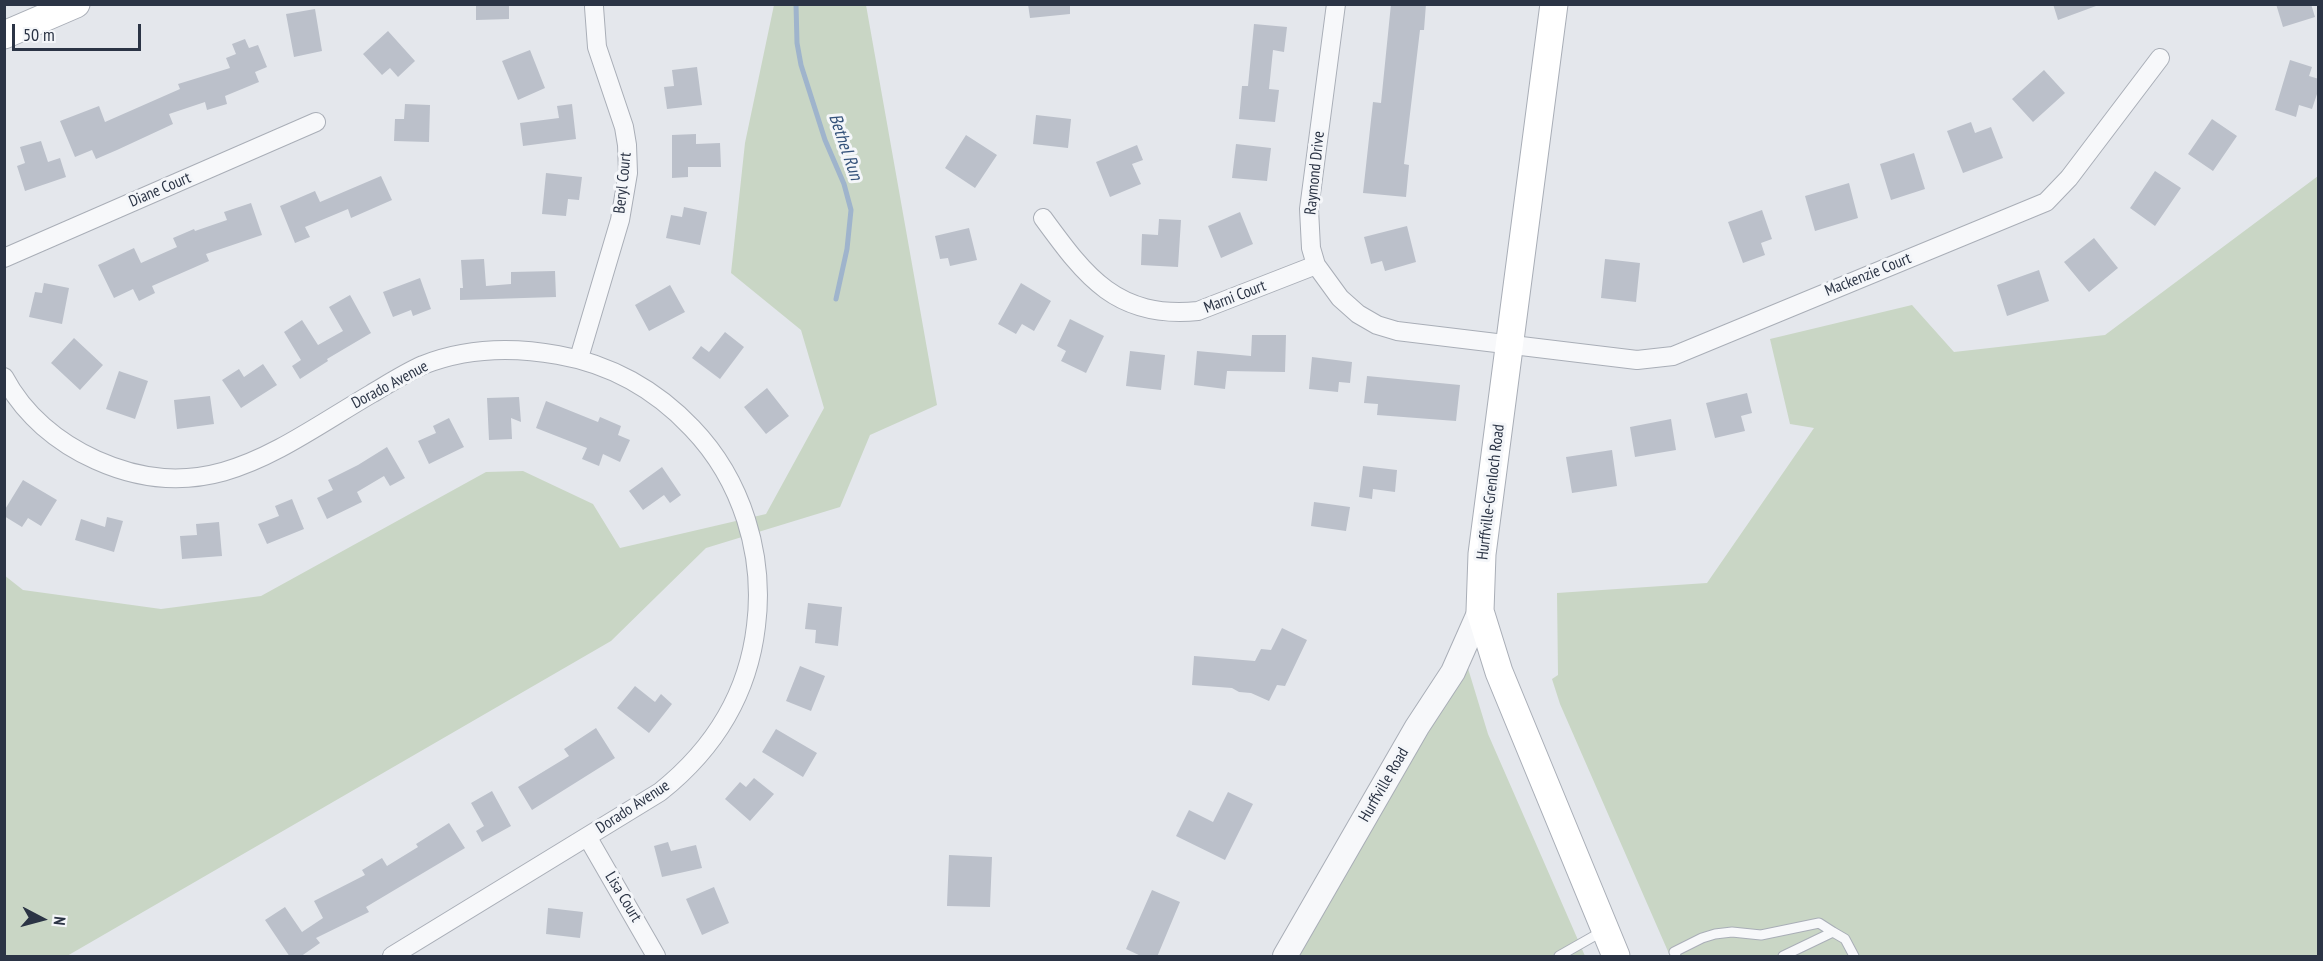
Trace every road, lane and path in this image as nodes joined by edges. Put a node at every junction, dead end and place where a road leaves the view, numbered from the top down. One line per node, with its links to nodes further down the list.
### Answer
1 (76, 4): 5 (main road)
2 (1336, 4): 10 (street, Raymond Drive)
3 (1554, 4): 11 (main road, Hurffville-Grenloch Road)
4 (594, 7): 12 (street, Beryl Court)
5 (4, 35)
6 (2160, 58): 11 (street, Mackenzie Court)
7 (316, 122): 9 (street, Diane Court)
8 (1043, 218): 10 (street, Marni Court)
9 (4, 258)
10 (1316, 265): 11 (street, Raymond Drive)
11 (1510, 344): 14 (main road, Hurffville-Grenloch Road)
12 (579, 358): 13 (street, Dorado Avenue); 15 (street, Dorado Avenue)
13 (4, 377)
14 (1480, 611): 16 (main road, Hurffville-Grenloch Road); 20 (street, Hurffville Road)
15 (588, 838): 18 (street, Dorado Avenue); 19 (street, Lisa Court)
16 (1605, 930): 21 (lane); 22 (main road, Hurffville-Grenloch Road)
17 (1833, 932): 23 (lane); 24 (lane); 25 (lane)
18 (392, 957)
19 (656, 957)
20 (1285, 957)
21 (1559, 957)
22 (1616, 957)
23 (1676, 957)
24 (1783, 957)
25 (1854, 957)

